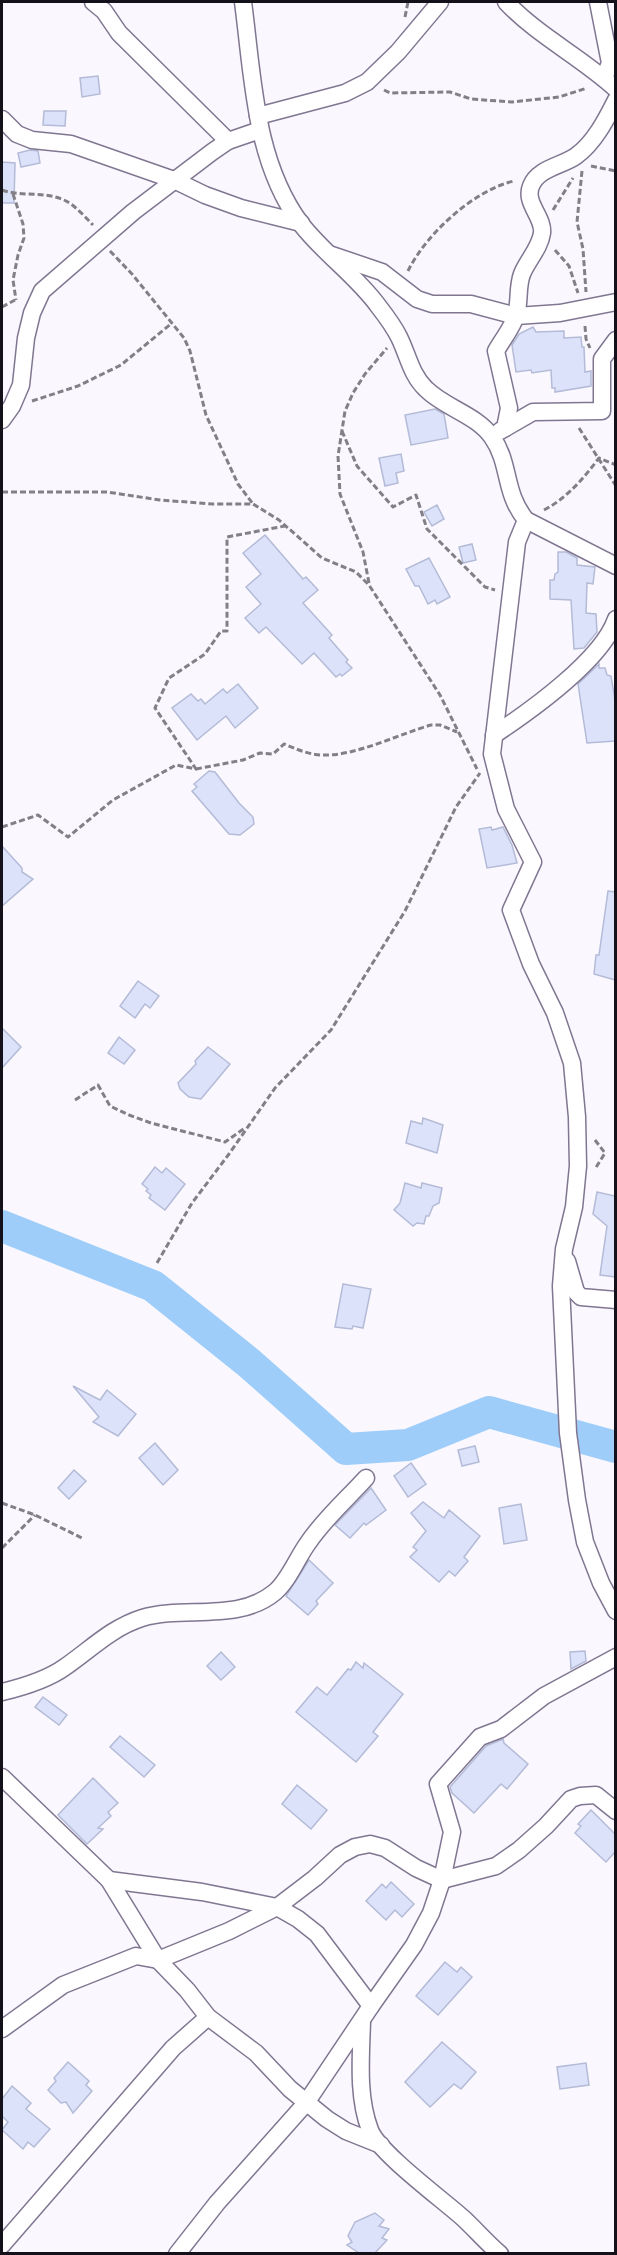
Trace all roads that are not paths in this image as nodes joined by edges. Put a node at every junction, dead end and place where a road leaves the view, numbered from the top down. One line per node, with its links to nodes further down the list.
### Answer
1 (93, 2): 10 (street)
2 (243, 2): 9 (street)
3 (440, 2): 9 (street)
4 (506, 2): 6 (street)
5 (598, 2): 6 (street)
6 (610, 83)
7 (615, 100): 15 (street)
8 (2, 119): 11 (street)
9 (259, 123): 10 (street); 12 (street)
10 (228, 141): 11 (street)
11 (174, 180): 12 (street); 17 (street)
12 (301, 223): 13 (street)
13 (328, 254): 15 (street); 18 (street)
14 (615, 303): 15 (street)
15 (516, 316): 18 (street)
16 (615, 340): 18 (street)
17 (2, 420)
18 (499, 432): 19 (street)
19 (526, 520): 20 (street); 22 (street)
20 (615, 566)
21 (615, 619): 22 (street)
22 (494, 735): 23 (street)
23 (564, 1249): 24 (street); 26 (street)
24 (615, 1299)
25 (366, 1478): 28 (street)
26 (615, 1611)
27 (615, 1657): 32 (street)
28 (2, 1692)
29 (2, 1777): 31 (street)
30 (615, 1811): 32 (street)
31 (109, 1880): 33 (street); 34 (street)
32 (442, 1881): 33 (street); 35 (street)
33 (277, 1907): 34 (street); 35 (street)
34 (158, 1960): 36 (street); 37 (street)
35 (366, 2013): 38 (street); 39 (street)
36 (208, 2017): 38 (street); 40 (street)
37 (2, 2029)
38 (306, 2103): 39 (street); 41 (street)
39 (381, 2145): 42 (street)
40 (2, 2246)
41 (177, 2253)
42 (500, 2253)

